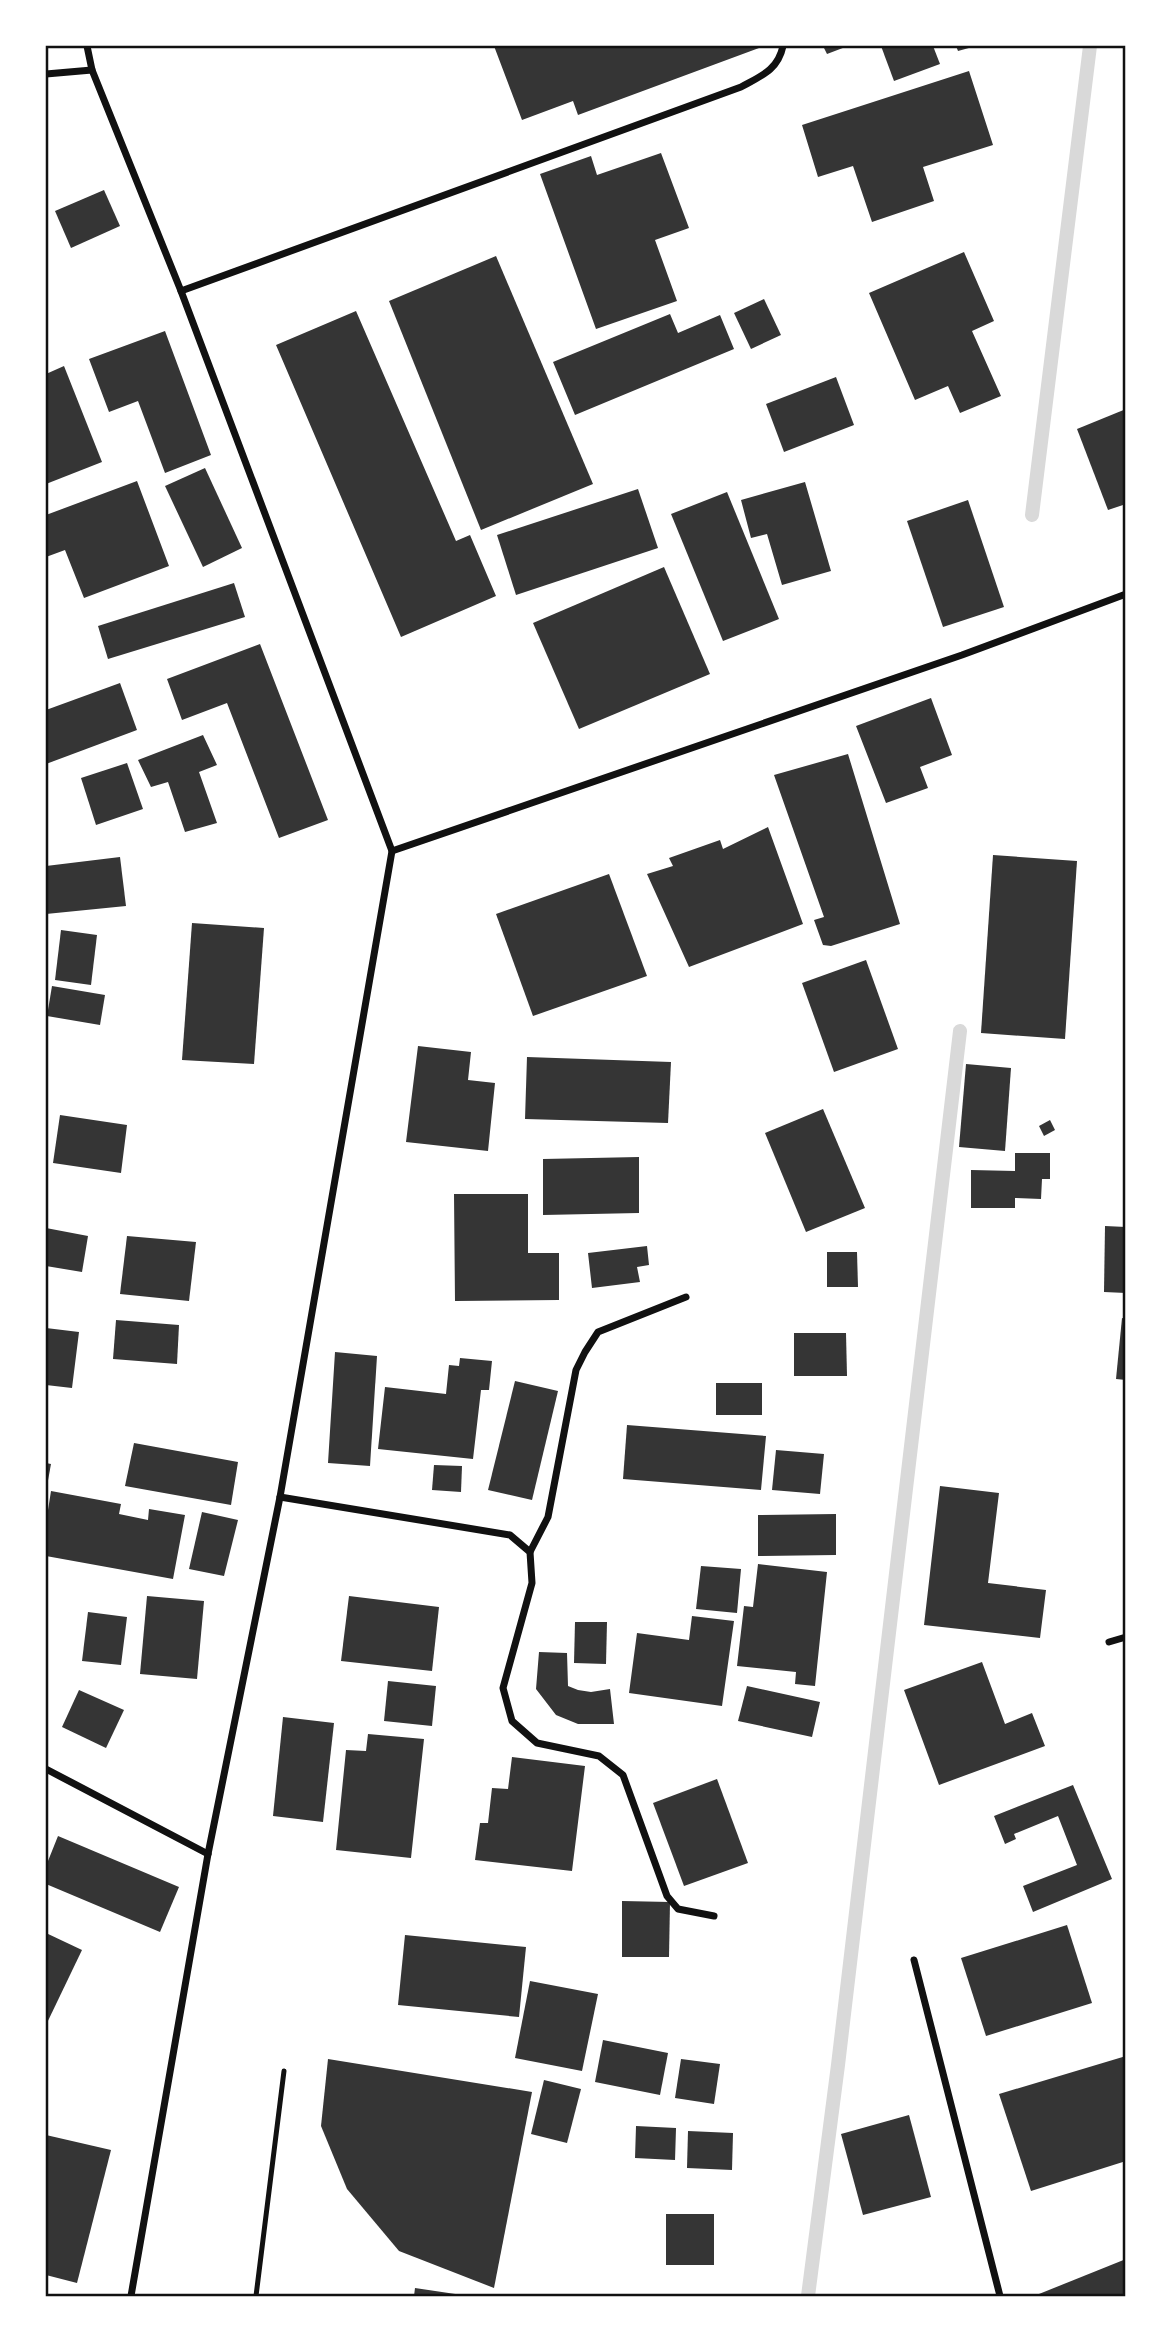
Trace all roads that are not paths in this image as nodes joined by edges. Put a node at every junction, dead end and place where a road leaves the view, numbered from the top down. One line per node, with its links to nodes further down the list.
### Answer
1 (87, 46): 3 (street)
2 (783, 46): 5 (street)
3 (92, 70): 4 (street); 5 (street)
4 (46, 74)
5 (181, 291): 7 (street)
6 (1125, 594): 7 (street)
7 (392, 851): 9 (street)
8 (686, 1297): 10 (street)
9 (280, 1497): 10 (street); 14 (street)
10 (530, 1552): 15 (street)
11 (1125, 1637): 12 (street)
12 (1109, 1642)
13 (46, 1769): 14 (street)
14 (208, 1854): 18 (street)
15 (714, 1916)
16 (914, 1960): 20 (street)
17 (284, 2071): 19 (lane)
18 (131, 2297)
19 (256, 2297)
20 (1000, 2297)

